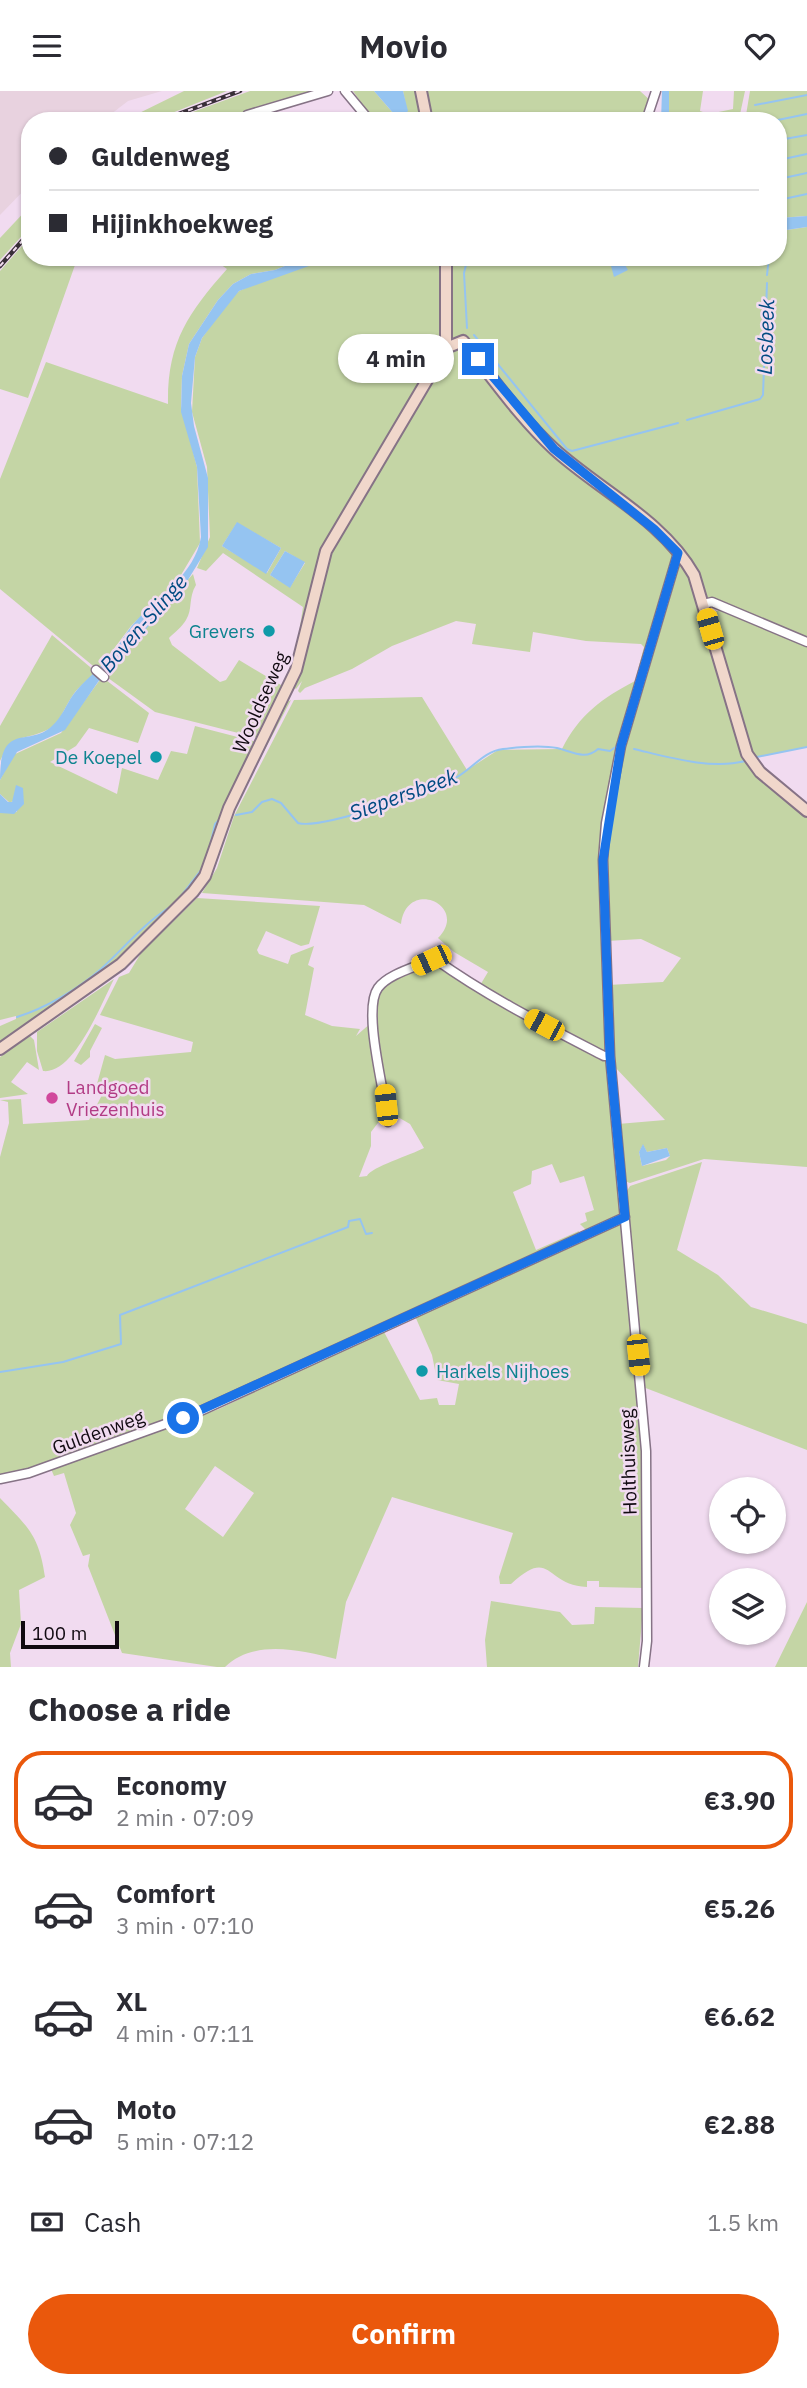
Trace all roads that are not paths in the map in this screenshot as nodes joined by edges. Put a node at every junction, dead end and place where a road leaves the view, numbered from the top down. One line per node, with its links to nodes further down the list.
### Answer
1 (328, 91): 5 (street)
2 (345, 91): 6 (street)
3 (421, 91): 7 (main road)
4 (656, 91): 8 (street)
5 (257, 112)
6 (362, 112)
7 (425, 112)
8 (649, 112)
9 (446, 266): 10 (main road, Wooldseweg)
10 (448, 323): 11 (main road); 12 (main road, Wooldseweg)
11 (463, 341): 12 (main road); 13 (main road)
12 (446, 348): 19 (main road, Wooldseweg)
13 (678, 553): 14 (main road); 20 (street, Holthuisweg)
14 (703, 604): 15 (street); 18 (main road)
15 (807, 642)
16 (96, 670): 17 (street)
17 (104, 677)
18 (807, 810)
19 (0, 1049)
20 (610, 1056): 21 (street); 22 (street, Holthuisweg)
21 (388, 1122)
22 (625, 1217): 23 (street, Guldenweg); 24 (street, Holthuisweg)
23 (0, 1479)
24 (644, 1667)

